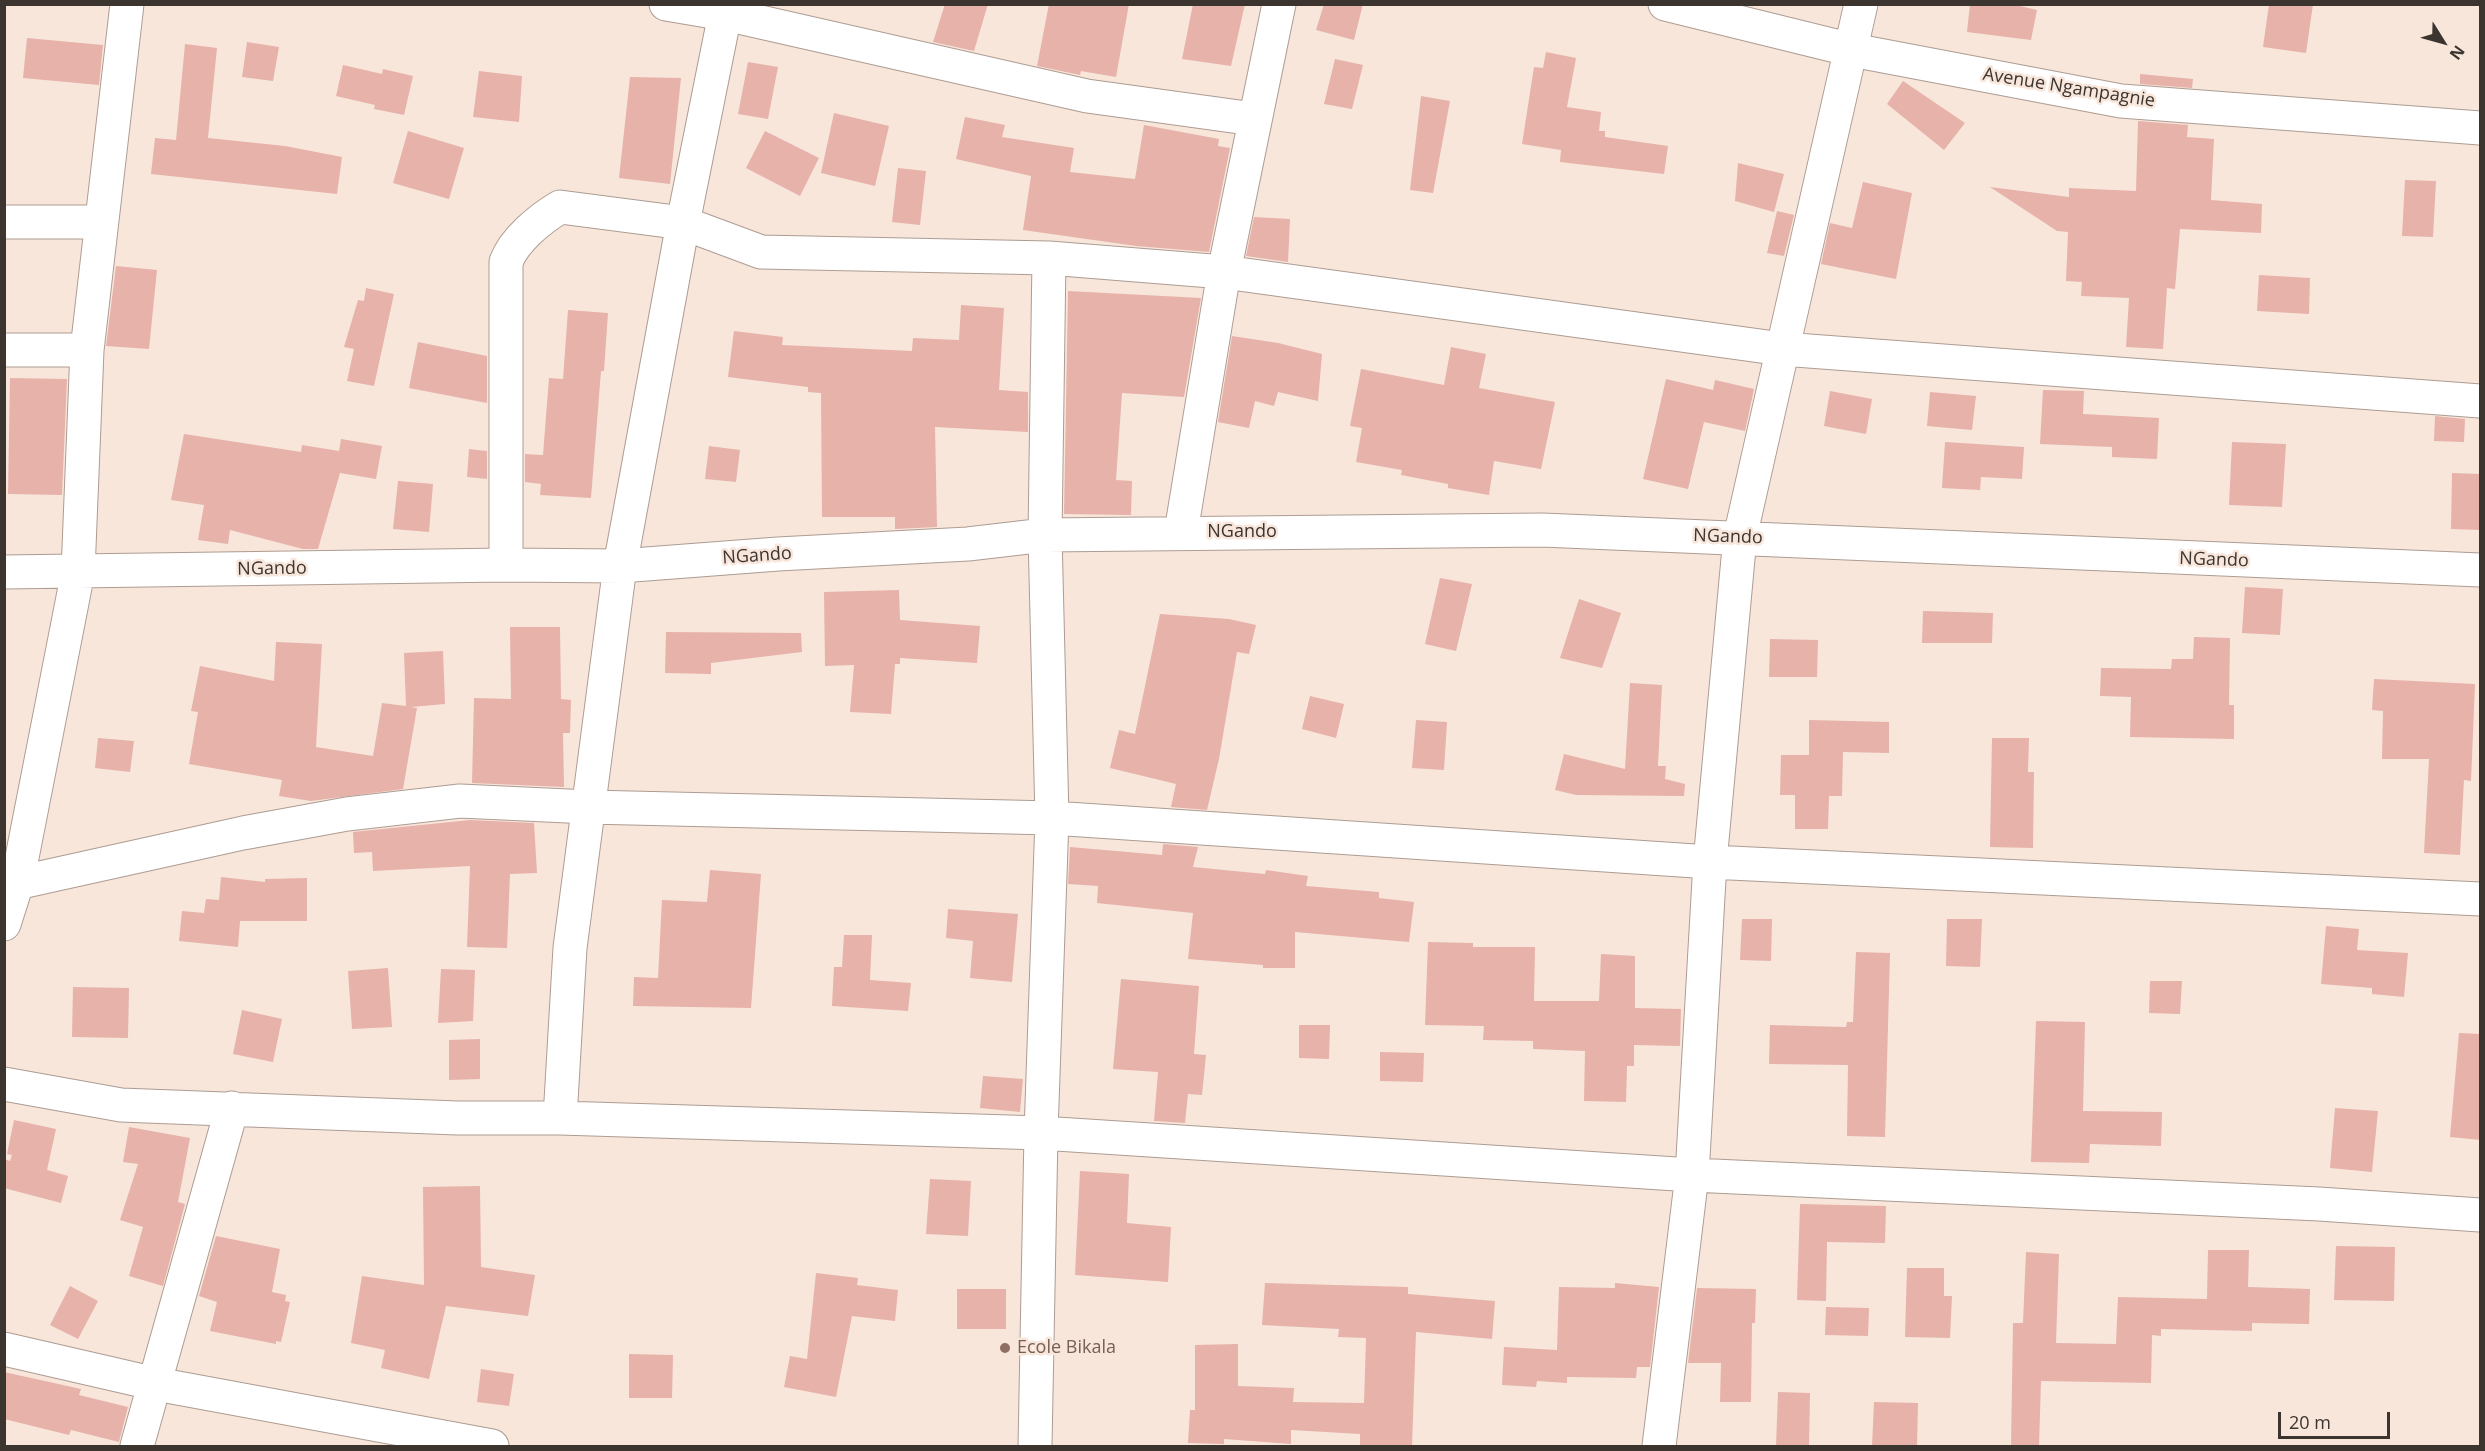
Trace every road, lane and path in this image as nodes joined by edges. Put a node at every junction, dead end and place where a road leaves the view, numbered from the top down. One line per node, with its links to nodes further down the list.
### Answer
1 (127, 4): 11 (street)
2 (666, 4): 6 (street)
3 (1279, 4): 8 (street)
4 (1665, 4): 7 (street, Avenue Ngampagnie)
5 (1861, 4): 7 (street)
6 (726, 9): 8 (street); 12 (street)
7 (1852, 50): 9 (street, Avenue Ngampagnie); 15 (street)
8 (1254, 119): 14 (street)
9 (2481, 128)
10 (4, 222): 11 (street)
11 (101, 222): 17 (street)
12 (682, 223): 13 (street); 22 (street); 23 (street)
13 (1049, 258): 14 (street); 20 (street)
14 (1224, 272): 15 (street); 19 (street)
15 (1782, 349): 18 (street); 21 (street)
16 (4, 350): 17 (street)
17 (87, 350): 26 (street)
18 (2481, 401)
19 (1181, 532): 20 (street, NGando); 21 (street, NGando)
20 (1045, 535): 23 (street, NGando); 28 (street)
21 (1740, 537): 24 (street, NGando); 29 (street)
22 (506, 565): 23 (street, NGando); 26 (street, NGando)
23 (621, 566): 27 (street)
24 (2481, 570)
25 (4, 572): 26 (street, NGando)
26 (78, 572): 30 (street)
27 (589, 807): 28 (street); 30 (street); 35 (street)
28 (1052, 818): 29 (street); 36 (street)
29 (1710, 862): 31 (street); 37 (street)
30 (11, 882): 32 (street)
31 (2481, 899)
32 (4, 924)
33 (4, 1084): 34 (street)
34 (232, 1108): 35 (street); 40 (street)
35 (560, 1118): 36 (street)
36 (1041, 1133): 37 (street); 43 (street)
37 (1692, 1175): 38 (street); 44 (street)
38 (2481, 1215)
39 (4, 1349): 40 (street)
40 (156, 1384): 41 (street); 42 (street)
41 (137, 1446)
42 (492, 1446)
43 (1035, 1446)
44 (1659, 1446)

